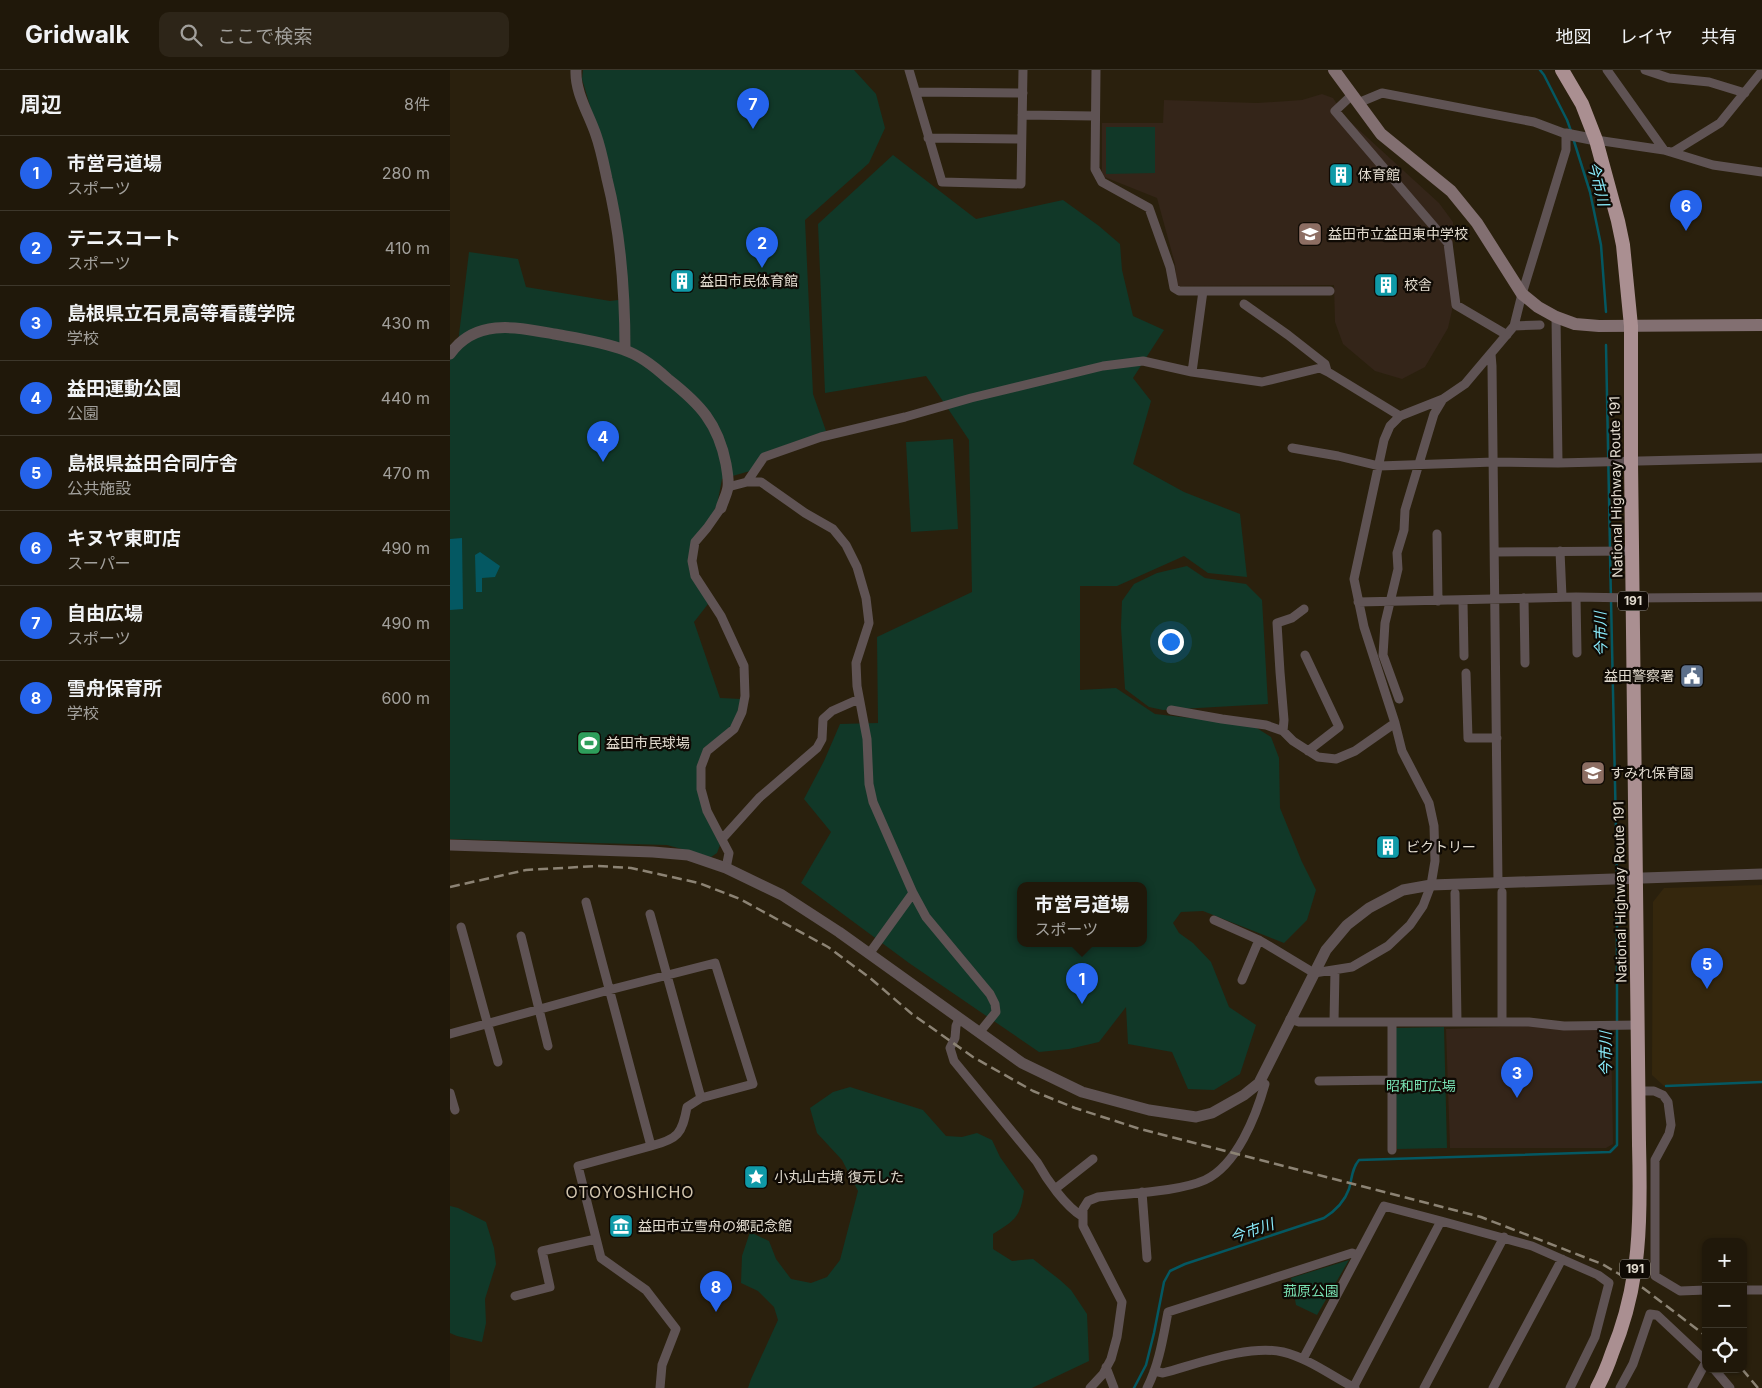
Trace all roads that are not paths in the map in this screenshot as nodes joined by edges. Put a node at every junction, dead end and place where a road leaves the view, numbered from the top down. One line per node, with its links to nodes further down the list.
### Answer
1 (576, 70): 32 (street)
2 (909, 70): 10 (street)
3 (1023, 70): 11 (street)
4 (1096, 70): 15 (street)
5 (1334, 70): 13 (main road)
6 (1562, 70): 19 (highway, National Highway Route 191 / 191)
7 (1607, 70): 20 (street)
8 (1645, 70): 12 (street)
9 (1762, 70): 12 (street)
10 (916, 92): 11 (street); 17 (street)
11 (1023, 93): 14 (street)
12 (1745, 93): 20 (street)
13 (1355, 99): 16 (street); 24 (main road); 31 (street)
14 (1022, 115): 15 (street); 18 (street)
15 (1095, 116): 23 (street)
16 (1566, 134): 19 (street); 24 (street)
17 (928, 138): 18 (street); 18 (street)
18 (1021, 139)
19 (1596, 140): 20 (street); 30 (highway, National Highway Route 191 / 191)
20 (1668, 151): 21 (street)
21 (1762, 172)
22 (1330, 290): 23 (street)
23 (1203, 291): 36 (street)
24 (1522, 294): 26 (main road); 29 (street)
25 (1244, 304): 35 (street)
26 (1556, 317): 30 (main road); 43 (street)
27 (1762, 324): 30 (main road)
28 (1540, 325): 29 (street)
29 (1514, 326): 31 (street)
30 (1631, 326): 41 (highway, National Highway Route 191 / 191)
31 (1507, 335): 34 (street)
32 (625, 350): 33 (street); 47 (street)
33 (450, 354)
34 (1491, 354): 37 (street); 42 (street)
35 (1327, 371): 36 (street); 38 (street)
36 (1192, 372): 46 (street)
37 (1443, 399): 38 (street); 44 (street)
38 (1400, 416): 45 (street)
39 (1292, 448): 45 (street)
40 (1762, 458): 41 (street)
41 (1631, 461): 43 (street); 51 (highway, National Highway Route 191 / 191)
42 (1494, 462): 43 (street); 44 (street); 52 (street)
43 (1558, 463)
44 (1419, 465): 45 (street); 62 (street)
45 (1379, 466): 61 (street)
46 (747, 482): 47 (street); 69 (street)
47 (728, 487): 48 (street)
48 (720, 508): 76 (street)
49 (1437, 534): 59 (street)
50 (1560, 551): 51 (street); 52 (street); 53 (street)
51 (1633, 551): 57 (highway, National Highway Route 191 / 191)
52 (1495, 552): 58 (street)
53 (1562, 597): 54 (street); 56 (street)
54 (1576, 597): 57 (street); 64 (street)
55 (1762, 597): 57 (street)
56 (1524, 598): 58 (street); 67 (street)
57 (1633, 598): 80 (highway, National Highway Route 191 / 191)
58 (1495, 600): 60 (street); 74 (street)
59 (1438, 601): 60 (street); 62 (street)
60 (1463, 601): 66 (street)
61 (1358, 602): 62 (street); 72 (street)
62 (1390, 602): 70 (street)
63 (1304, 609): 73 (street)
64 (1578, 653)
65 (1305, 655): 75 (street)
66 (1464, 656)
67 (1525, 663)
68 (1466, 673): 74 (street)
69 (859, 699): 76 (street); 83 (street)
70 (1399, 699)
71 (1170, 710): 73 (street)
72 (1395, 723): 75 (street); 81 (street)
73 (1283, 731): 75 (street)
74 (1497, 738): 82 (street)
75 (1308, 751)
76 (722, 839): 78 (street)
77 (450, 845): 78 (street)
78 (726, 868): 91 (street)
79 (1762, 874): 80 (street)
80 (1635, 877): 82 (street); 105 (highway, National Highway Route 191 / 191)
81 (1431, 885): 82 (street); 92 (street); 93 (street)
82 (1500, 888): 102 (street)
83 (913, 893): 91 (street); 106 (street)
84 (1455, 893): 101 (street)
85 (586, 902): 96 (street)
86 (650, 914): 94 (street)
87 (1214, 920): 90 (street)
88 (461, 927): 104 (street)
89 (521, 936): 97 (street)
90 (1259, 940): 93 (street); 95 (street)
91 (869, 954): 98 (street)
92 (1335, 970): 93 (street); 100 (street)
93 (1314, 973): 99 (street)
94 (667, 975): 96 (street); 115 (street); 115 (street)
95 (1242, 980)
96 (609, 990): 97 (street); 117 (street)
97 (540, 1009): 104 (street); 108 (street)
98 (959, 1019): 106 (street); 120 (street)
99 (1290, 1019): 100 (street); 112 (street)
100 (1334, 1022): 103 (street)
101 (1457, 1022): 102 (street); 103 (street)
102 (1502, 1022): 105 (street)
103 (1392, 1023): 110 (street)
104 (488, 1024): 107 (street); 109 (street)
105 (1639, 1024): 113 (highway, National Highway Route 191 / 191)
106 (979, 1033): 112 (street)
107 (450, 1034)
108 (548, 1046)
109 (498, 1062)
110 (1393, 1080): 111 (street); 118 (street)
111 (1319, 1081)
112 (1259, 1083): 121 (street)
113 (1639, 1091): 129 (street); 147 (highway, National Highway Route 191 / 191, bridge)
114 (450, 1093): 116 (street)
115 (701, 1098): 117 (street)
116 (455, 1110)
117 (651, 1146): 124 (street)
118 (1392, 1150)
119 (1093, 1159): 120 (street)
120 (1055, 1189): 122 (street)
121 (1142, 1192): 122 (street); 127 (street)
122 (1083, 1217): 135 (street)
123 (1441, 1221): 125 (street); 126 (street); 143 (street)
124 (596, 1238): 132 (street); 139 (street)
125 (1504, 1238): 128 (street); 144 (street)
126 (1357, 1255): 134 (street); 137 (street)
127 (1147, 1258)
128 (1562, 1259): 145 (street); 146 (street)
129 (1702, 1290)
130 (1747, 1290): 131 (street)
131 (1762, 1290)
132 (514, 1296)
133 (1702, 1357): 148 (street)
134 (1303, 1359): 137 (street); 143 (street)
135 (1106, 1367): 140 (street); 141 (street)
136 (1702, 1369): 149 (street)
137 (1154, 1371): 142 (street)
138 (1717, 1373): 150 (street)
139 (660, 1388)
140 (1090, 1388)
141 (1114, 1388)
142 (1147, 1388)
143 (1354, 1388)
144 (1424, 1388)
145 (1493, 1388)
146 (1570, 1388)
147 (1597, 1388)
148 (1620, 1388)
149 (1692, 1388)
150 (1730, 1388)

